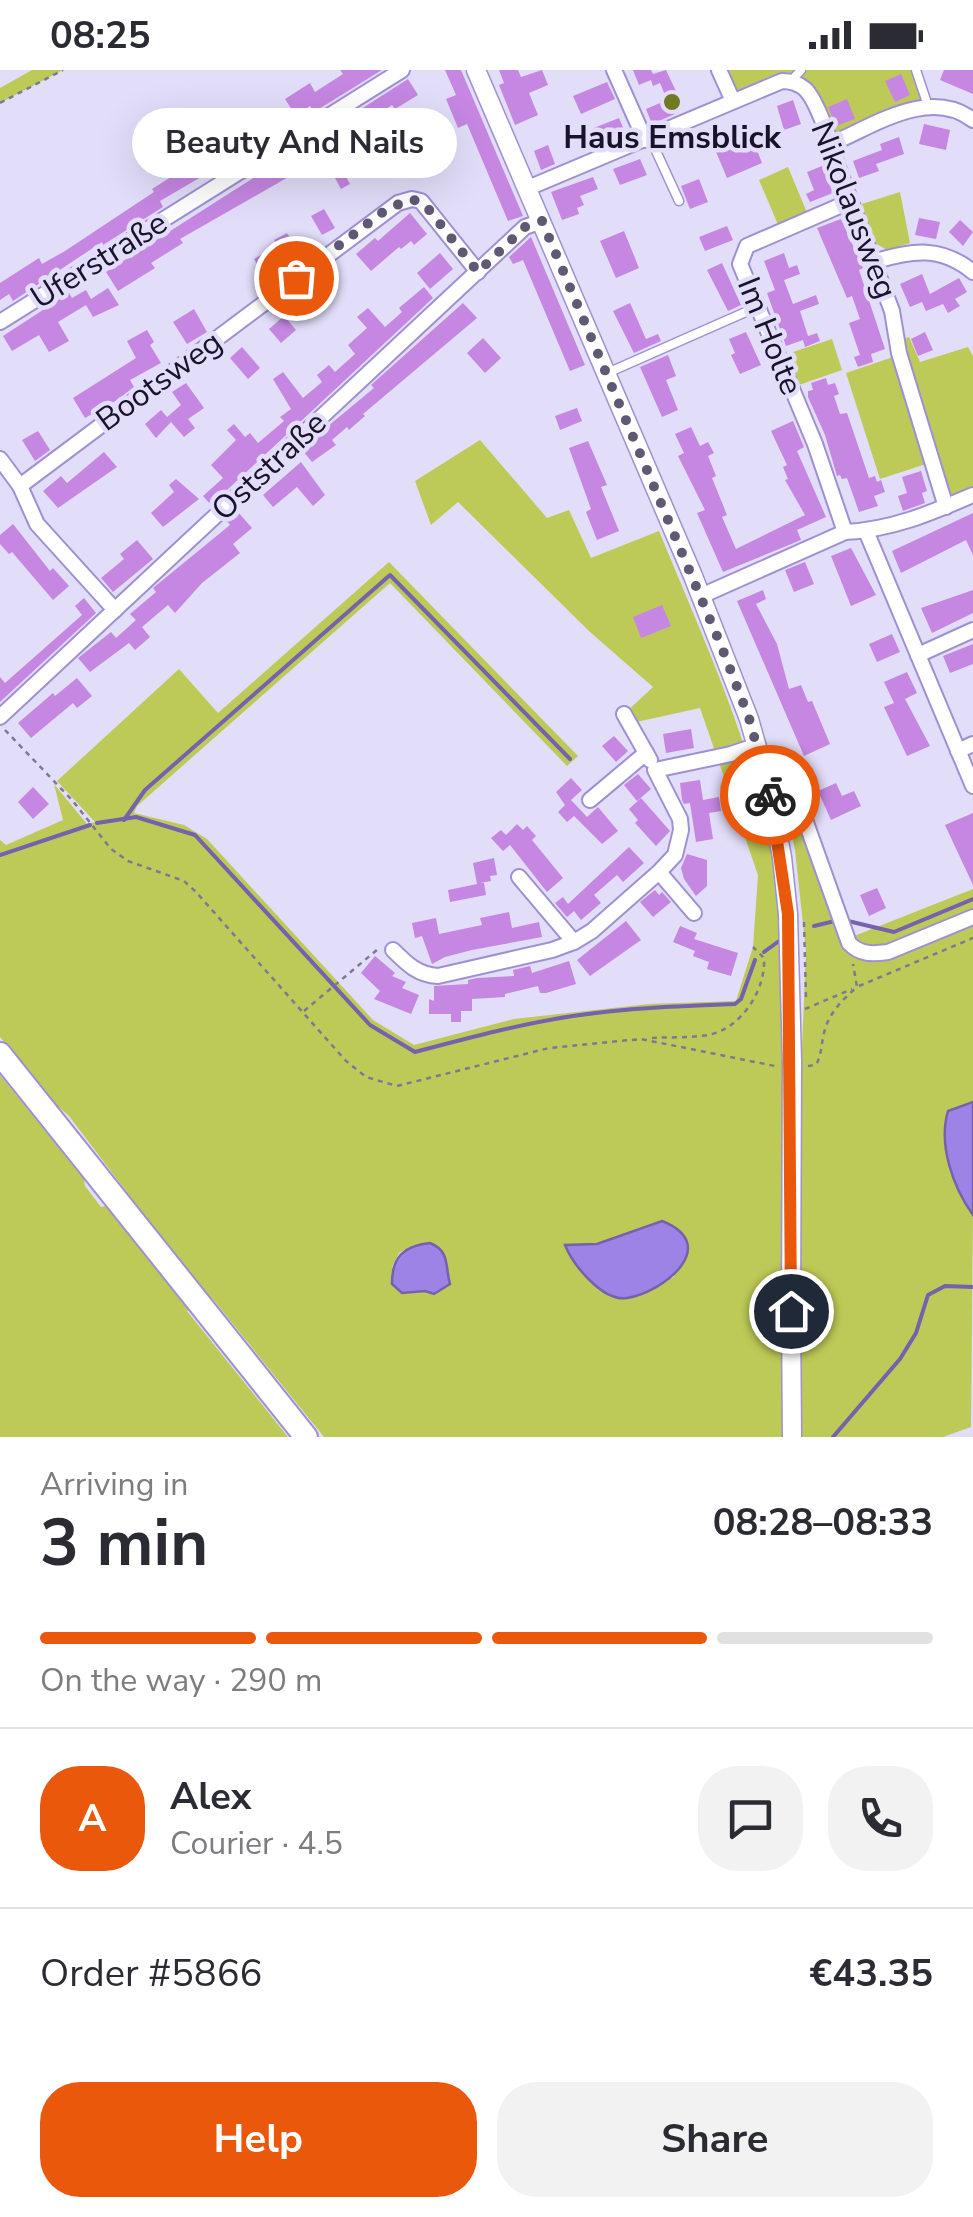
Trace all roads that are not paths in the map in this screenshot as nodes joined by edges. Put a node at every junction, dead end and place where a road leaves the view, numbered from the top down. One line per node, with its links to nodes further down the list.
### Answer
1 (402, 70): 20 (street, Uferstraße)
2 (476, 70): 12 (street)
3 (614, 70): 10 (street)
4 (719, 70): 7 (street)
5 (916, 70): 8 (lane)
6 (796, 76): 7 (street, Nikolausweg); 11 (street, Nikolausweg)
7 (732, 101): 10 (street, Nikolausweg)
8 (928, 106): 9 (street); 11 (street)
9 (973, 120)
10 (647, 139): 12 (street, Nikolausweg); 13 (lane)
11 (833, 143): 14 (street, Nikolausweg)
12 (528, 188): 15 (street)
13 (680, 201)
14 (851, 202): 16 (street, Nikolausweg); 19 (street, Im Holte)
15 (542, 221): 17 (street, Oststraße); 21 (street)
16 (876, 261): 18 (street); 25 (street, Nikolausweg)
17 (478, 272): 23 (street, Bootsweg); 29 (street, Oststraße)
18 (973, 272)
19 (756, 307): 21 (lane); 27 (street, Im Holte)
20 (0, 322)
21 (605, 374): 28 (street)
22 (0, 458): 23 (street)
23 (20, 486): 29 (street)
24 (973, 495): 25 (street)
25 (946, 507): 26 (street)
26 (866, 531): 27 (street); 31 (street)
27 (845, 532): 28 (street)
28 (701, 596): 34 (street)
29 (115, 610): 33 (street, Oststraße)
30 (973, 630): 31 (street)
31 (918, 655): 35 (street)
32 (624, 714): 36 (street)
33 (0, 721)
34 (758, 745): 37 (street); 40 (street)
35 (966, 748): 38 (street)
36 (646, 753): 37 (street); 39 (street)
37 (655, 770): 41 (street)
38 (973, 786)
39 (590, 800)
40 (773, 807): 44 (street); 49 (street, bridge)
41 (660, 872): 43 (street); 45 (street)
42 (519, 877): 45 (street)
43 (694, 913)
44 (973, 916)
45 (574, 942): 46 (street)
46 (392, 950)
47 (0, 1054): 48 (main road)
48 (306, 1437)
49 (792, 1437)

